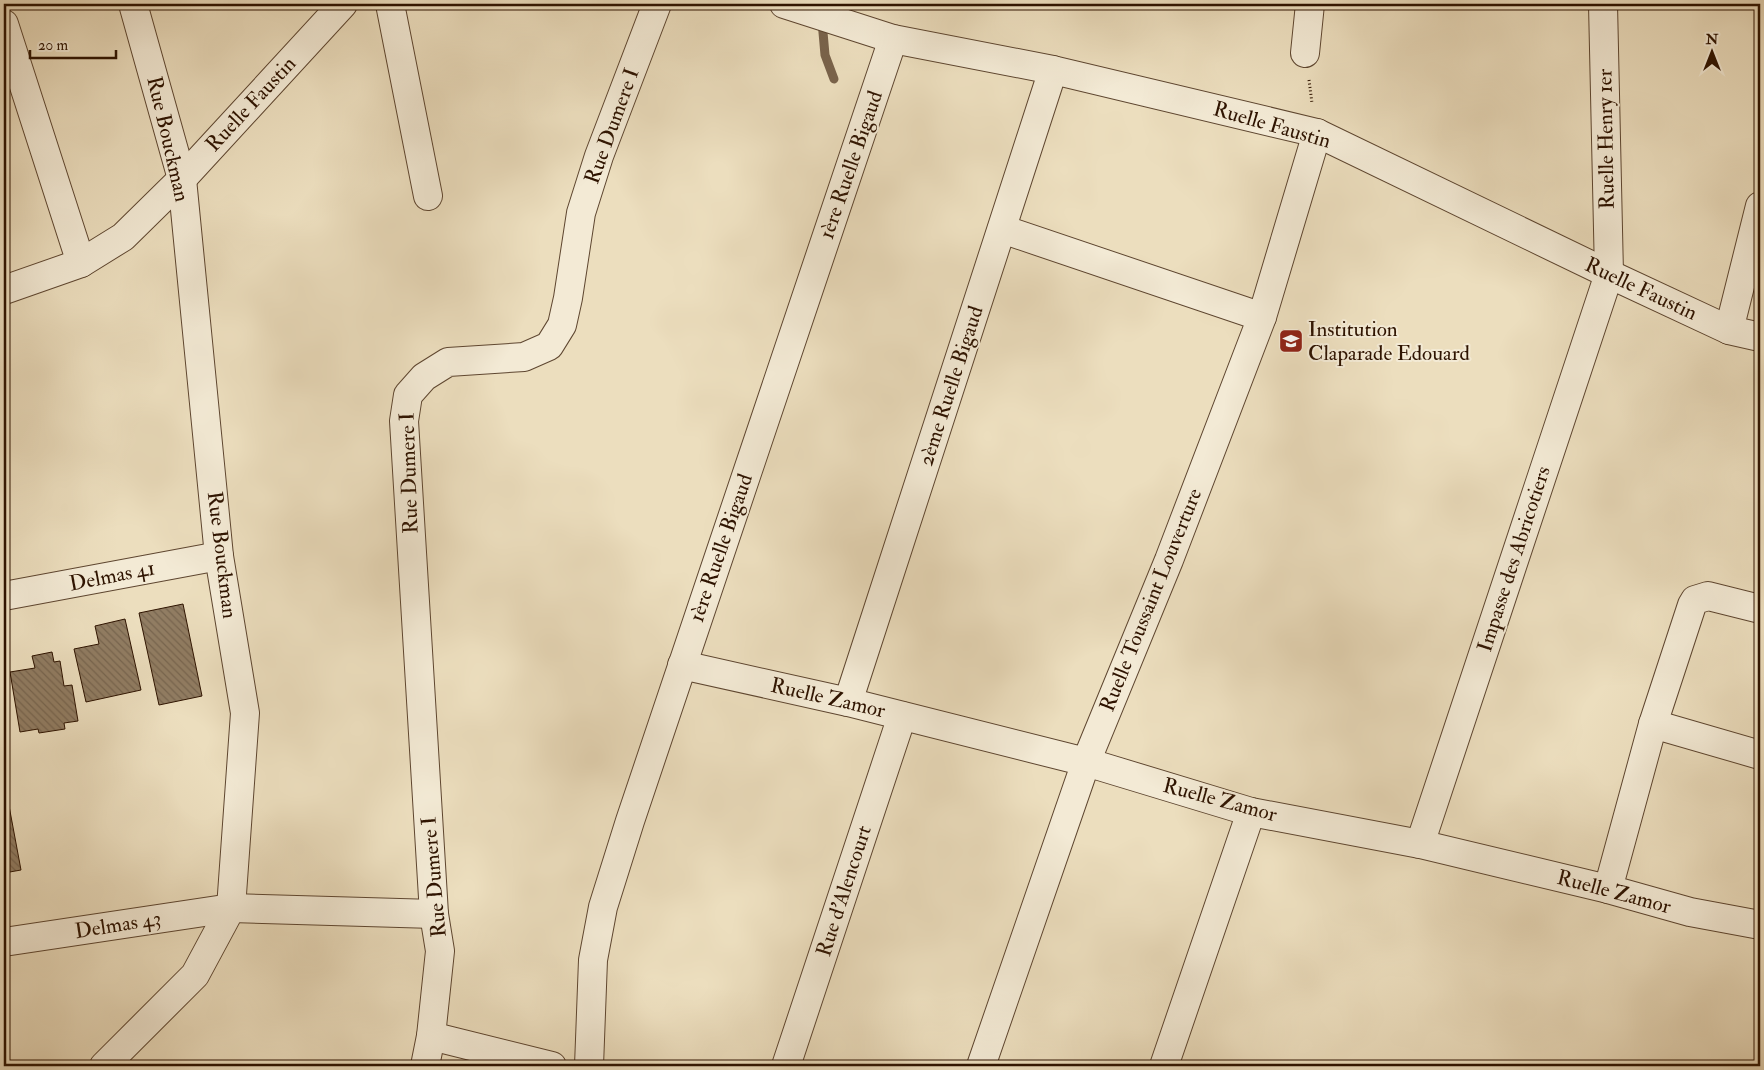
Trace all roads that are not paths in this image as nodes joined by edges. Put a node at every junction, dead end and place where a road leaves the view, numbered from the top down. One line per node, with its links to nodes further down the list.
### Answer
1 (133, 4): 13 (street, Rue Bouckman)
2 (343, 4): 13 (street, Ruelle Faustin)
3 (390, 4): 14 (street)
4 (658, 4): 36 (street, Rue Dumere I)
5 (1310, 4): 10 (street)
6 (1603, 4): 18 (street, Ruelle Henry 1er)
7 (793, 7): 9 (street, Ruelle Faustin)
8 (4, 24): 17 (street)
9 (893, 39): 11 (street, Ruelle Faustin); 26 (street, 1ère Ruelle Bigaud)
10 (1305, 53)
11 (1053, 70): 12 (street, Ruelle Faustin); 16 (street, 2ème Ruelle Bigaud)
12 (1317, 133): 18 (street, Ruelle Faustin); 20 (street, Ruelle Toussaint Louverture)
13 (182, 179): 17 (street, Ruelle Faustin); 23 (street, Rue Bouckman)
14 (428, 196)
15 (1760, 206): 21 (street)
16 (1002, 229): 20 (street); 27 (street, 2ème Ruelle Bigaud)
17 (81, 263): 19 (street, Ruelle Faustin)
18 (1609, 274): 21 (street, Ruelle Faustin); 33 (street, Impasse des Abricotiers)
19 (4, 290)
20 (1262, 317): 31 (street, Ruelle Toussaint Louverture)
21 (1729, 330): 22 (street, Ruelle Faustin)
22 (1760, 337)
23 (220, 556): 24 (street, Delmas 41); 35 (street, Rue Bouckman)
24 (4, 596)
25 (1760, 609): 29 (street)
26 (682, 665): 27 (street, Ruelle Zamor); 43 (street, 1ère Ruelle Bigaud)
27 (848, 702): 28 (street, Ruelle Zamor)
28 (902, 716): 31 (street, Ruelle Zamor); 44 (street, Rue d'Alencourt)
29 (1653, 724): 30 (street); 34 (street)
30 (1760, 755)
31 (1086, 762): 32 (street, Ruelle Zamor); 45 (street, Ruelle Toussaint Louverture)
32 (1251, 812): 33 (street, Ruelle Zamor); 46 (street)
33 (1420, 844): 34 (street, Ruelle Zamor)
34 (1608, 889): 37 (street, Ruelle Zamor)
35 (231, 908): 36 (street, Delmas 43); 38 (street, Delmas 43); 40 (street, Rue Bouckman)
36 (434, 914): 39 (street, Rue Dumere I)
37 (1760, 925)
38 (4, 942)
39 (431, 1036): 41 (street, Rue Dumere I); 42 (street)
40 (104, 1066)
41 (425, 1066)
42 (552, 1066)
43 (589, 1066)
44 (786, 1066)
45 (981, 1066)
46 (1164, 1066)

